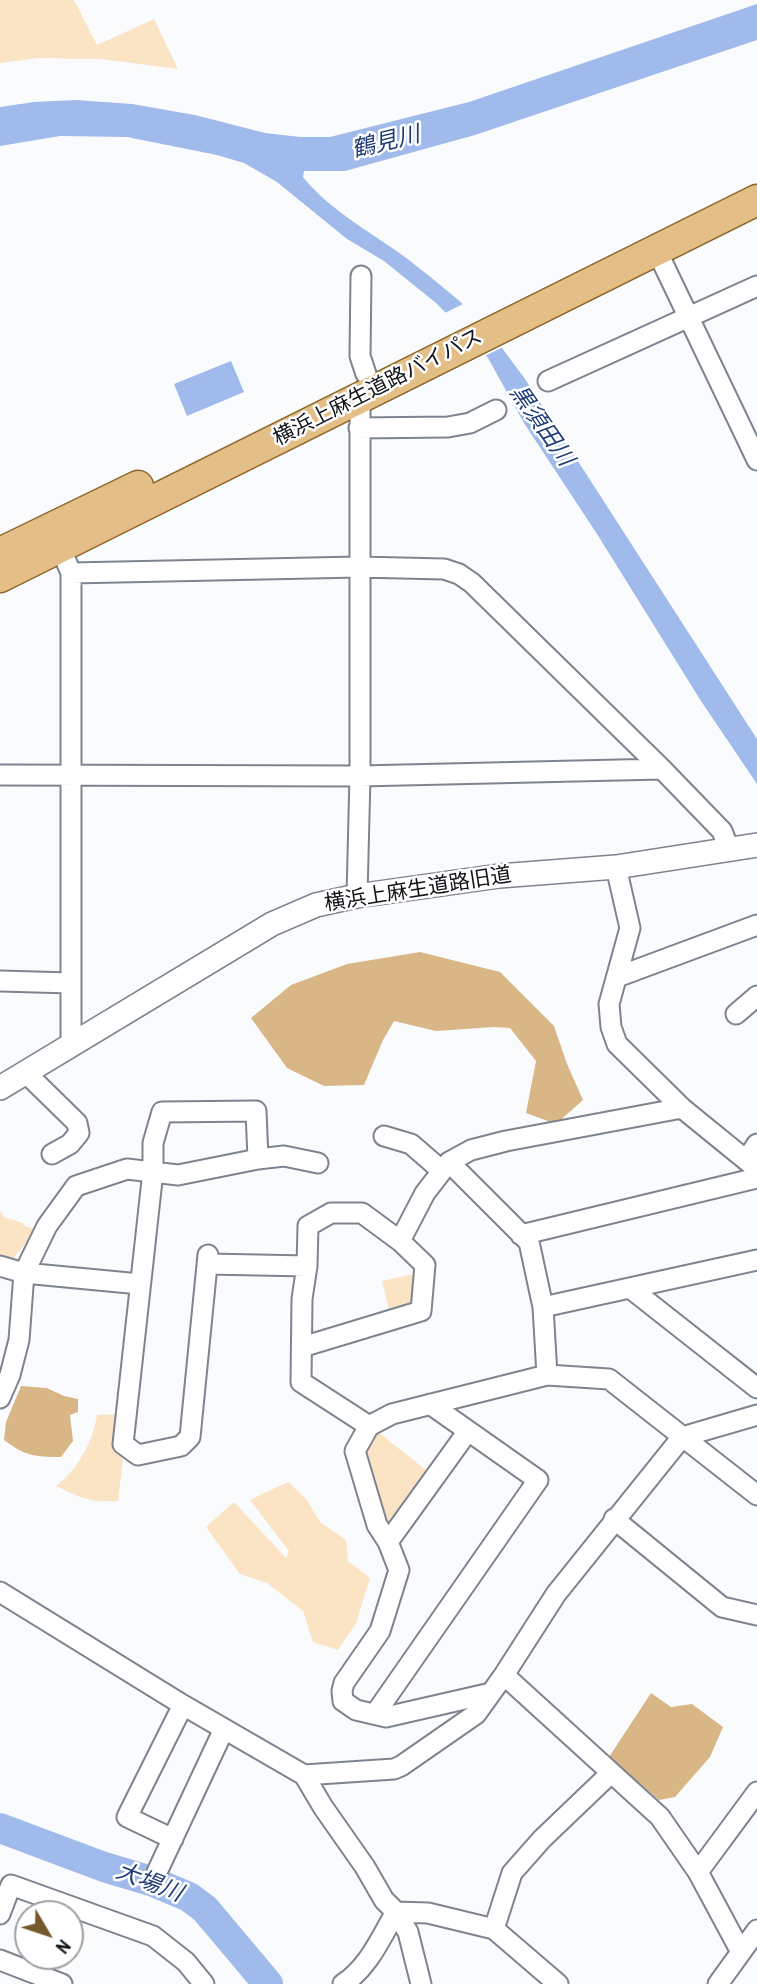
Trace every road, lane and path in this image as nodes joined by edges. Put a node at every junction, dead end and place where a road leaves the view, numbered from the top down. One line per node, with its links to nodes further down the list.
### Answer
1 (757, 178): 7 (main road, 横浜上麻生道路バイパス)
2 (757, 200): 3 (main road, 横浜上麻生道路バイパス)
3 (656, 249): 6 (street); 7 (main road, 横浜上麻生道路バイパス)
4 (361, 276): 9 (street)
5 (757, 286): 6 (street)
6 (689, 318): 8 (street); 12 (street)
7 (492, 321): 9 (main road, 横浜上麻生道路バイパス)
8 (548, 381)
9 (363, 386): 11 (street); 13 (main road, 横浜上麻生道路バイパス)
10 (496, 410): 11 (street)
11 (359, 428): 15 (street)
12 (757, 460)
13 (60, 550): 14 (main road, 横浜上麻生道路バイパス); 15 (street); 16 (main road, 横浜上麻生道路バイパス); 18 (street)
14 (0, 553)
15 (359, 567): 17 (street); 20 (street)
16 (0, 577)
17 (662, 769): 20 (street); 22 (street)
18 (71, 774): 19 (street); 20 (street); 28 (street)
19 (0, 775)
20 (360, 776): 24 (street)
21 (757, 845): 22 (street, 横浜上麻生道路旧道)
22 (729, 849): 23 (street, 横浜上麻生道路旧道)
23 (616, 867): 24 (street, 横浜上麻生道路旧道); 26 (street)
24 (357, 896): 31 (street, 横浜上麻生道路旧道)
25 (757, 925): 26 (street)
26 (617, 977): 34 (street)
27 (0, 981): 28 (street)
28 (71, 982): 31 (street)
29 (757, 996): 30 (street)
30 (736, 1014)
31 (71, 1044): 32 (street, 横浜上麻生道路旧道)
32 (25, 1072): 33 (street, 横浜上麻生道路旧道); 36 (street)
33 (0, 1088)
34 (682, 1108): 37 (street); 40 (street)
35 (384, 1136): 40 (street)
36 (52, 1154)
37 (754, 1157)
38 (258, 1159): 39 (street); 41 (street); 41 (street)
39 (318, 1163)
40 (445, 1166): 43 (street); 44 (street)
41 (153, 1171): 48 (street); 50 (street)
42 (757, 1178): 43 (street)
43 (521, 1235): 52 (street)
44 (400, 1241): 47 (street); 53 (street)
45 (749, 1263): 49 (street); 51 (street)
46 (0, 1266): 48 (street)
47 (307, 1266): 50 (street); 53 (street)
48 (24, 1273): 50 (street); 56 (street)
49 (757, 1278)
50 (140, 1284)
51 (630, 1288): 52 (street); 55 (street)
52 (543, 1307): 54 (street)
53 (302, 1347): 59 (street)
54 (547, 1375): 57 (street); 61 (street)
55 (757, 1388)
56 (0, 1398)
57 (430, 1404): 59 (street); 60 (street)
58 (757, 1415): 61 (street)
59 (369, 1426): 64 (street)
60 (468, 1432): 64 (street); 70 (street)
61 (682, 1437): 62 (street); 63 (street)
62 (757, 1495)
63 (614, 1519): 66 (street); 67 (street)
64 (388, 1542): 70 (street)
65 (0, 1592): 69 (street)
66 (757, 1615)
67 (504, 1675): 68 (street); 72 (street)
68 (491, 1693): 70 (street); 73 (street)
69 (183, 1705): 71 (street); 75 (street)
70 (375, 1714)
71 (224, 1729): 73 (street); 75 (street)
72 (611, 1773): 77 (street); 80 (street)
73 (303, 1775): 78 (street)
74 (757, 1792): 77 (street)
75 (173, 1839): 76 (street)
76 (157, 1872)
77 (698, 1872): 82 (street)
78 (396, 1912): 80 (street); 86 (street); 87 (street)
79 (0, 1914): 85 (street)
80 (494, 1929): 88 (street)
81 (757, 1930): 82 (street)
82 (741, 1952): 89 (street)
83 (0, 1960): 84 (street)
84 (62, 1984)
85 (204, 1984)
86 (343, 1984)
87 (421, 1984)
88 (558, 1984)
89 (718, 1984)

